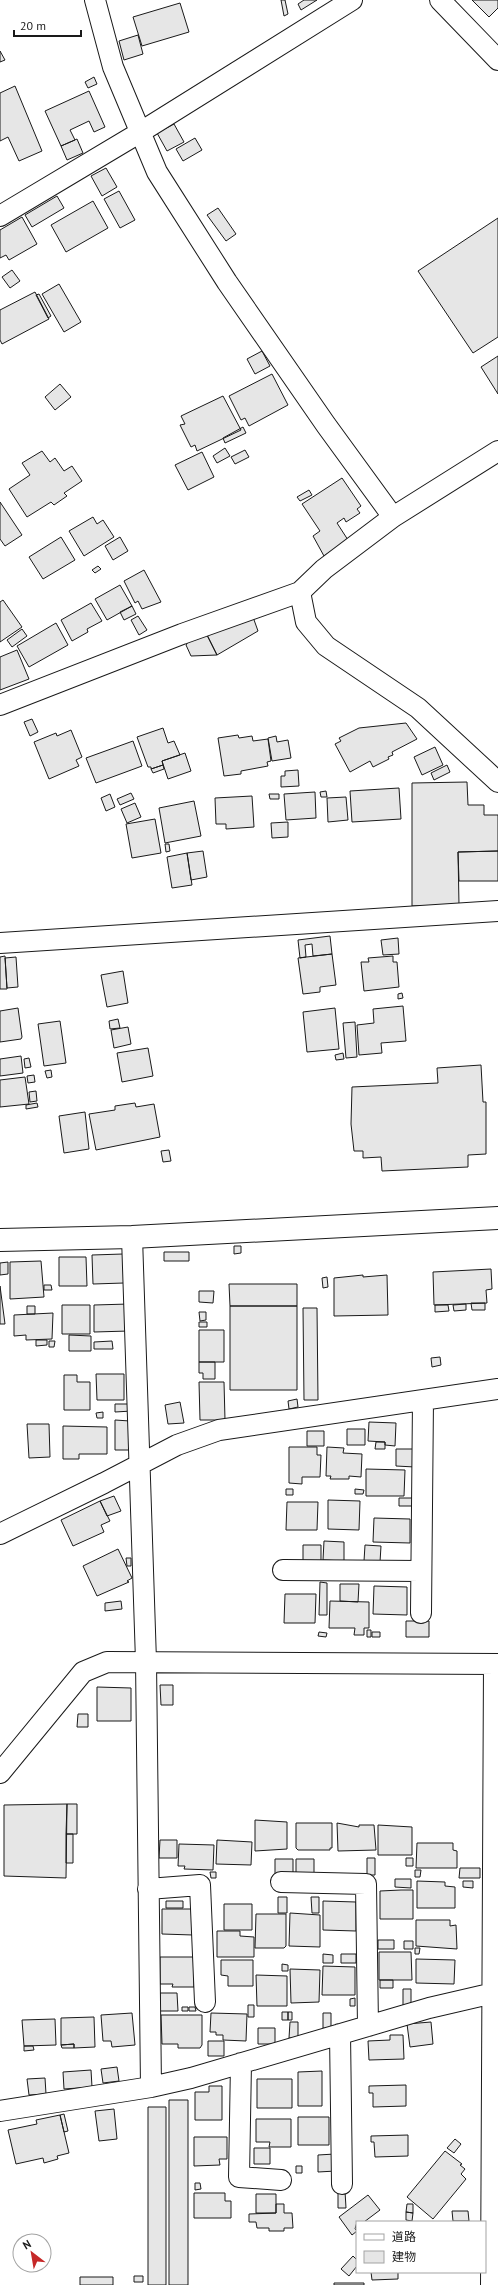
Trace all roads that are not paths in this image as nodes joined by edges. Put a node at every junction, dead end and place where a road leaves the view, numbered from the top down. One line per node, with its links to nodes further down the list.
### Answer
1 (95, 0): 5 (street)
2 (352, 0): 5 (street)
3 (440, 0): 4 (street)
4 (498, 60)
5 (139, 133): 6 (street); 8 (street)
6 (0, 216)
7 (498, 451): 8 (street)
8 (393, 517): 9 (street)
9 (300, 592): 10 (street); 11 (street)
10 (0, 705)
11 (498, 782)
12 (498, 911): 13 (street)
13 (0, 943)
14 (498, 1218): 15 (street)
15 (132, 1238): 16 (street); 19 (street)
16 (0, 1240)
17 (498, 1389): 18 (street)
18 (423, 1400): 19 (street); 22 (street)
19 (139, 1465): 20 (street); 24 (street)
20 (0, 1534)
21 (283, 1570): 22 (street)
22 (421, 1571): 23 (street)
23 (421, 1613)
24 (146, 1662): 25 (street); 27 (street); 30 (street)
25 (496, 1664): 26 (street)
26 (496, 1743): 28 (street)
27 (0, 1773)
28 (496, 1863): 31 (street)
29 (281, 1882): 33 (street)
30 (148, 1889): 32 (street); 36 (street)
31 (496, 1992): 33 (street); 40 (street)
32 (205, 2002)
33 (368, 2026): 34 (street)
34 (340, 2034): 35 (street); 39 (street)
35 (242, 2063): 36 (street); 38 (street)
36 (151, 2087): 37 (street)
37 (0, 2111)
38 (282, 2180)
39 (342, 2184)
40 (495, 2202): 41 (street)
41 (491, 2285)

